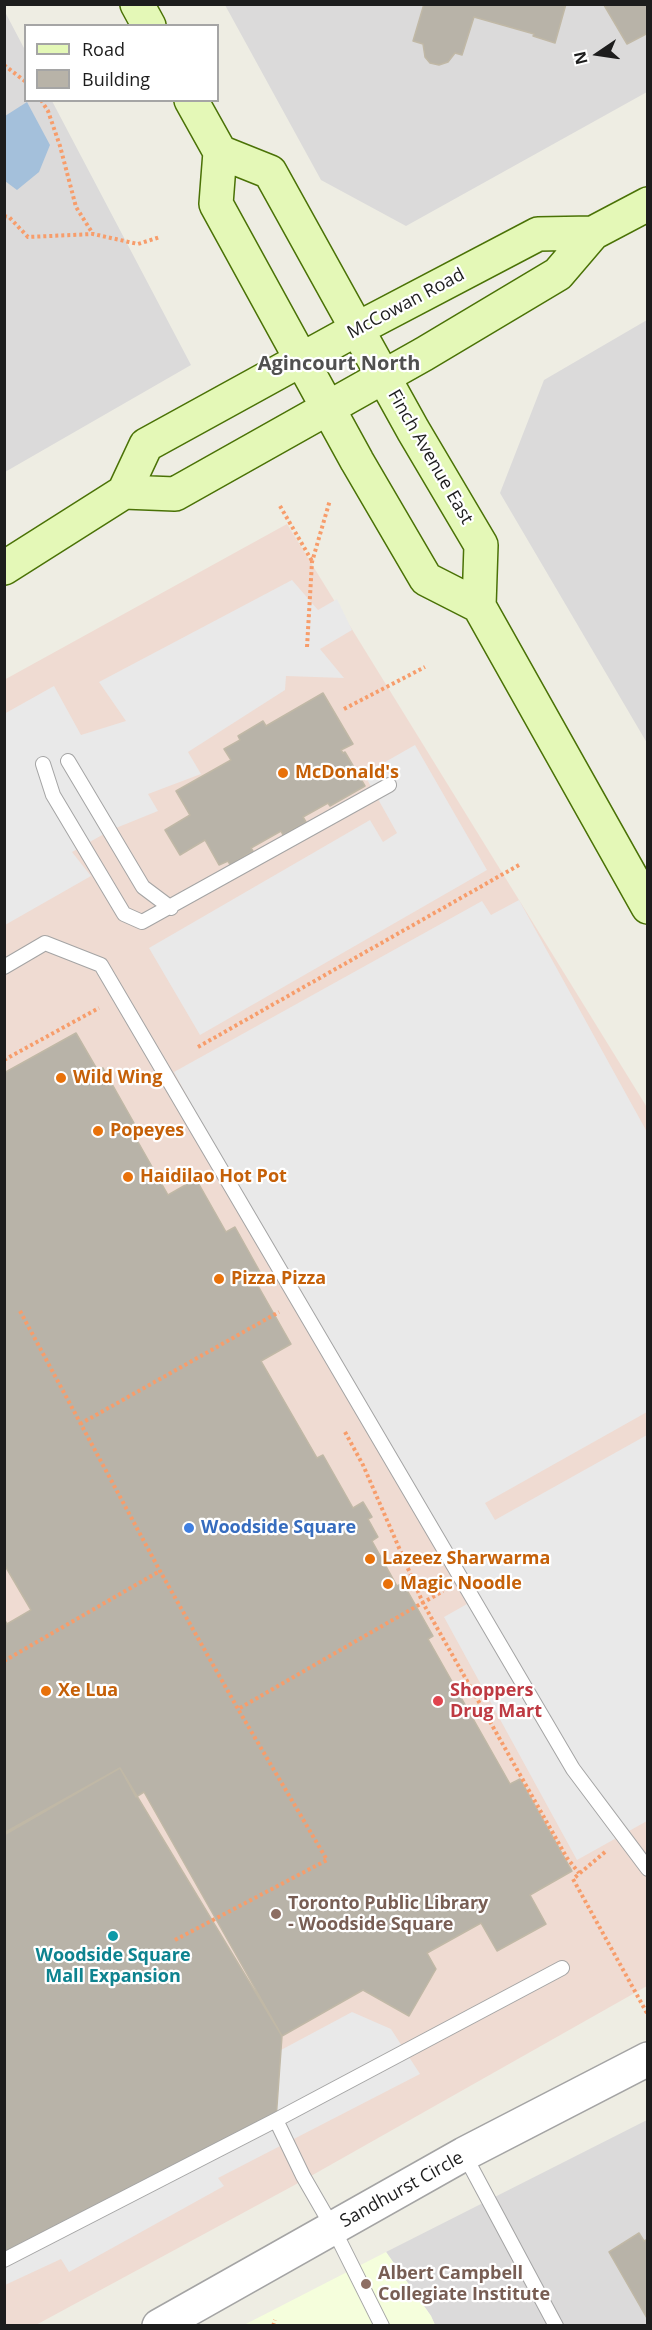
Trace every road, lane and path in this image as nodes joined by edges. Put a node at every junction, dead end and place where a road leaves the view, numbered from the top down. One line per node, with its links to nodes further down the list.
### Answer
1 (137, 4): 2 (main road)
2 (148, 24)
3 (4, 65): 4 (path)
4 (24, 80)
5 (42, 102): 11 (path)
6 (192, 102): 7 (main road)
7 (220, 152): 13 (main road, Finch Avenue East); 14 (main road)
8 (648, 204): 10 (main road, McCowan Road)
9 (4, 216): 11 (path)
10 (594, 233): 13 (main road, McCowan Road); 15 (main road, McCowan Road)
11 (93, 234): 12 (path)
12 (160, 237)
13 (357, 329): 14 (main road, McCowan Road); 15 (main road, Finch Avenue East)
14 (301, 360): 16 (main road); 17 (main road, McCowan Road)
15 (383, 376): 16 (main road, McCowan Road); 22 (main road, Finch Avenue East)
16 (328, 407): 17 (main road, McCowan Road); 22 (main road)
17 (124, 492): 21 (main road)
18 (330, 500): 20 (path)
19 (280, 506): 20 (path)
20 (312, 562): 23 (path)
21 (4, 568)
22 (479, 606): 30 (main road)
23 (307, 647)
24 (425, 667): 25 (path)
25 (344, 709)
26 (69, 761): 31 (lane)
27 (43, 764): 31 (lane)
28 (389, 784): 31 (lane)
29 (519, 865): 34 (path)
30 (648, 907)
31 (171, 908)
32 (4, 967): 33 (lane)
33 (122, 1000): 35 (path); 36 (lane)
34 (198, 1047)
35 (4, 1060)
36 (297, 1300): 38 (path); 41 (lane)
37 (20, 1311): 38 (path)
38 (80, 1424): 40 (path)
39 (340, 1424): 42 (path)
40 (160, 1571): 43 (path); 44 (path)
41 (461, 1580): 42 (path); 45 (lane)
42 (423, 1603): 44 (path); 47 (path)
43 (4, 1660)
44 (238, 1709): 48 (path)
45 (625, 1839): 46 (lane); 47 (path)
46 (648, 1869)
47 (579, 1873): 50 (path)
48 (175, 1940)
49 (562, 1968): 52 (lane)
50 (648, 2014)
51 (648, 2059): 53 (street, Sandhurst Circle)
52 (276, 2120): 54 (lane); 55 (lane)
53 (464, 2154): 54 (street, Sandhurst Circle); 60 (lane)
54 (333, 2228): 57 (street, Sandhurst Circle); 59 (lane)
55 (4, 2260)
56 (275, 2320): 58 (path)
57 (159, 2325)
58 (273, 2325)
59 (382, 2325)
60 (556, 2325)

